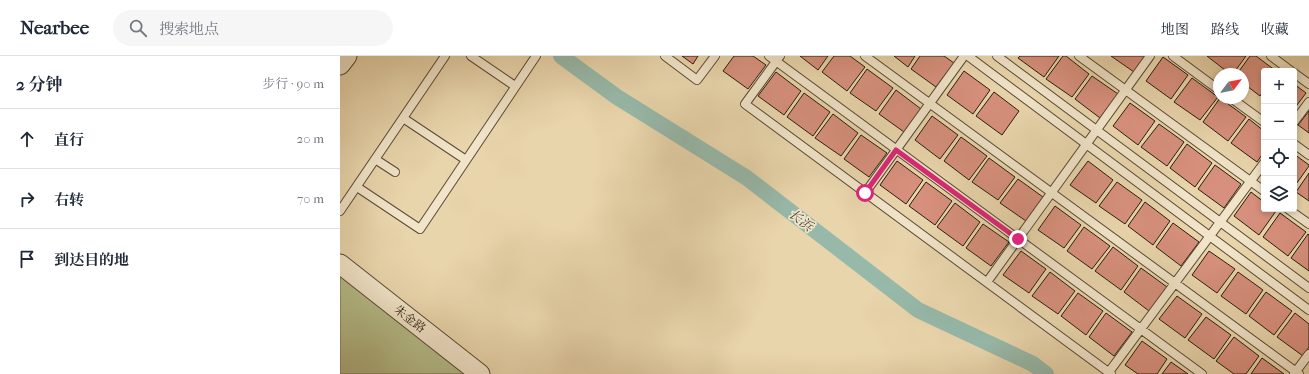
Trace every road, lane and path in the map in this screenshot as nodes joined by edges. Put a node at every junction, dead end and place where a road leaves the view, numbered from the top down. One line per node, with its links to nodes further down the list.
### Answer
1 (347, 56): 17 (street)
2 (445, 56): 27 (lane)
3 (471, 56): 21 (lane)
4 (536, 56): 21 (lane)
5 (666, 56): 6 (lane)
6 (715, 56)
7 (769, 56): 16 (lane)
8 (865, 56): 25 (lane)
9 (964, 56): 25 (lane)
10 (968, 56): 31 (lane)
11 (997, 56): 30 (lane)
12 (1079, 56): 23 (lane)
13 (1150, 56): 23 (lane)
14 (1173, 56): 22 (lane)
15 (1271, 56): 18 (lane)
16 (778, 59): 33 (lane); 42 (lane)
17 (340, 65)
18 (1287, 68)
19 (1297, 75): 20 (lane)
20 (1309, 84)
21 (516, 86): 36 (lane)
22 (1213, 86)
23 (1126, 90): 30 (lane); 39 (lane)
24 (1309, 102): 28 (lane)
25 (930, 104): 33 (lane); 43 (lane)
26 (1239, 104): 29 (lane)
27 (403, 118): 35 (lane); 36 (lane)
28 (1297, 118)
29 (1261, 120)
30 (1097, 130): 31 (lane); 46 (lane)
31 (1086, 144): 43 (lane); 48 (lane)
32 (1297, 146): 34 (lane)
33 (896, 150): 42 (lane); 49 (lane)
34 (1309, 155)
35 (375, 159): 38 (lane); 40 (lane)
36 (466, 160): 40 (lane)
37 (1261, 167): 39 (lane)
38 (395, 172)
39 (1250, 181): 41 (lane); 46 (lane)
40 (357, 187): 44 (lane)
41 (1261, 189)
42 (865, 193): 51 (lane)
43 (1051, 193): 49 (lane); 52 (lane)
44 (340, 212)
45 (1292, 212): 47 (lane)
46 (1220, 222): 48 (lane); 53 (lane)
47 (1309, 224)
48 (1210, 236): 52 (lane); 54 (lane)
49 (1018, 239): 51 (lane); 55 (lane)
50 (340, 264): 59 (street, 朱金路)
51 (987, 282): 57 (lane)
52 (1175, 283): 55 (lane); 58 (lane)
53 (1309, 288)
54 (1309, 310)
55 (1141, 329): 57 (lane); 60 (lane)
56 (1309, 354): 58 (lane)
57 (1110, 373)
58 (1296, 373)
59 (480, 374)
60 (1202, 374)

